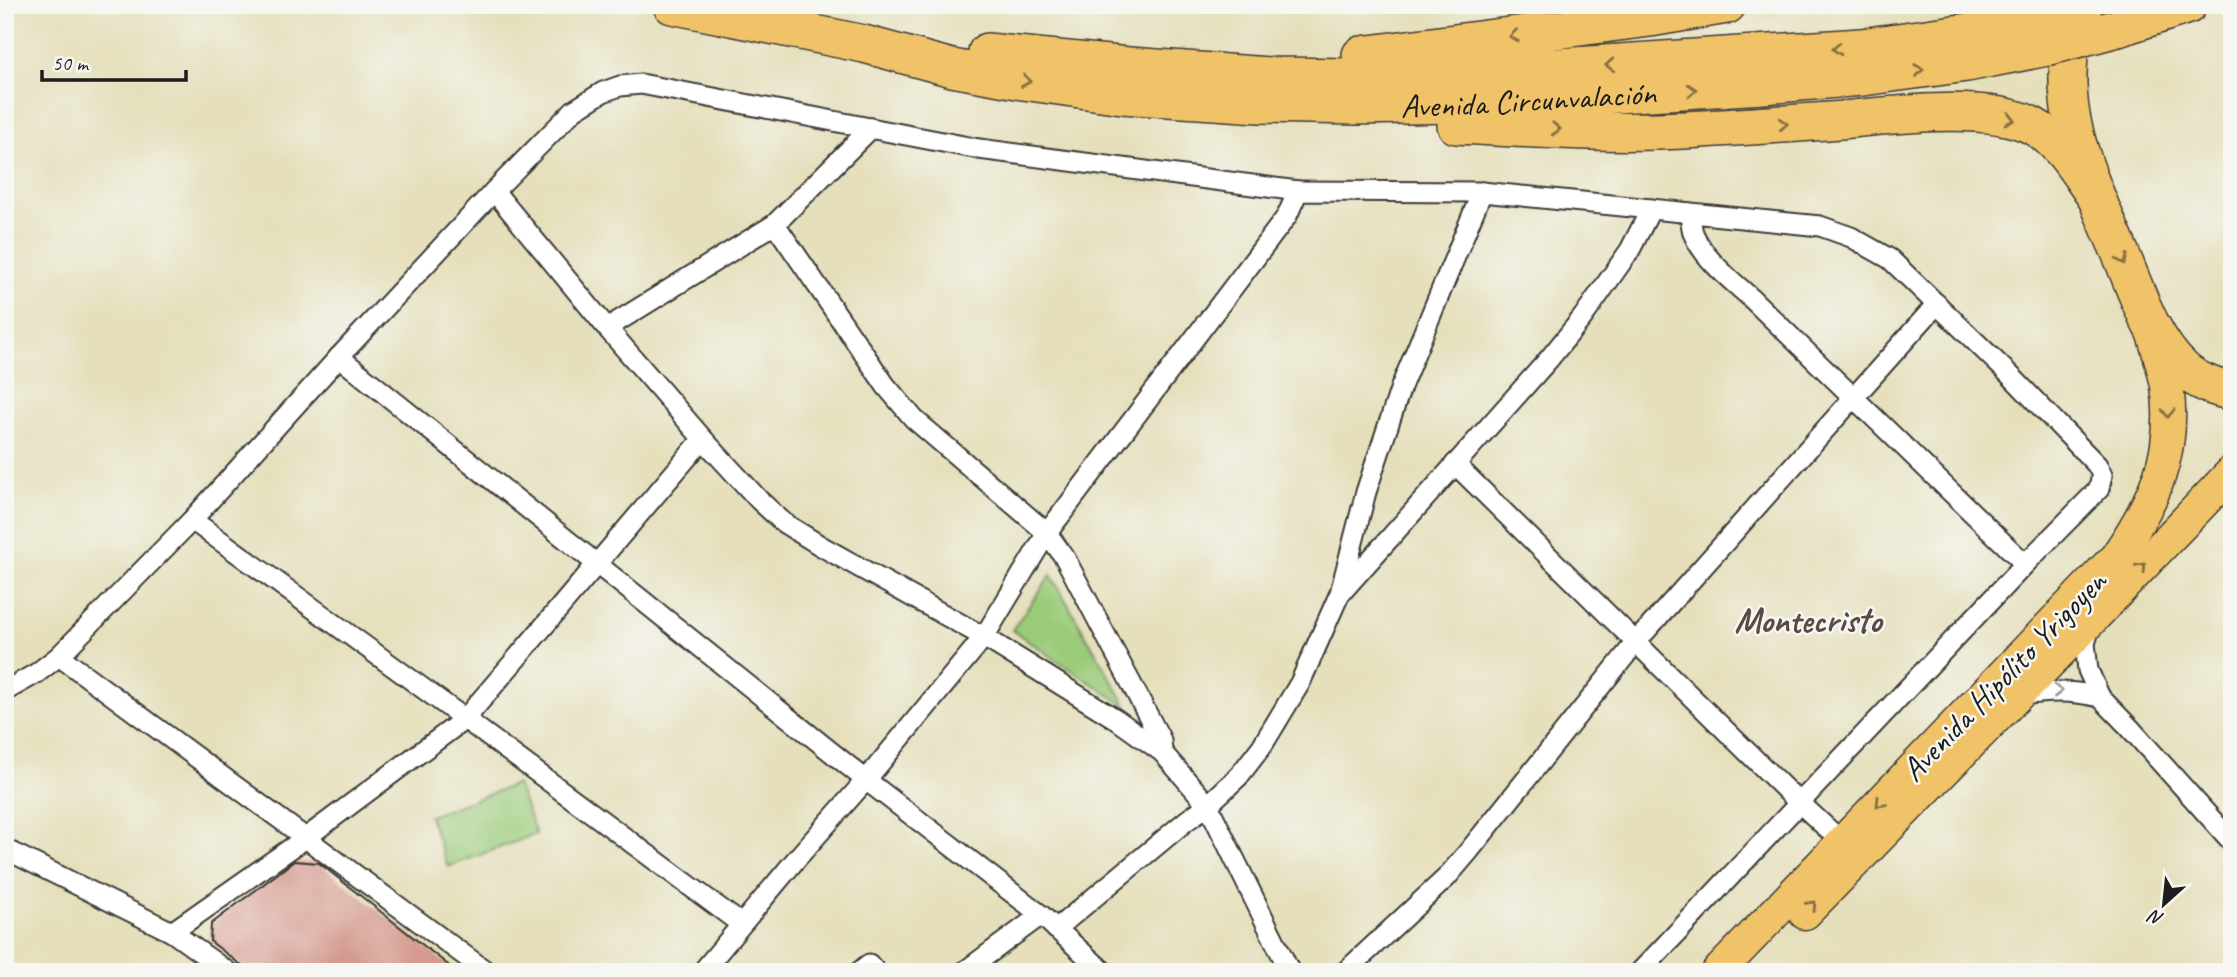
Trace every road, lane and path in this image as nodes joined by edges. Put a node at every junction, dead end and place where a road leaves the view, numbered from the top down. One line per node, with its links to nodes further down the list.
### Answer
1 (672, 5): 5 (highway, Avenida Circunvalación)
2 (1727, 5): 6 (highway, one-way to 6)
3 (2188, 5): 4 (highway, Avenida Circunvalación, bridge)
4 (2065, 18): 6 (highway, Avenida Circunvalación, one-way to 6); 7 (highway, Avenida Circunvalación, one-way to 4); 12 (highway)
5 (864, 44): 6 (highway, Avenida Circunvalación); 7 (highway, Avenida Circunvalación, one-way to 7)
6 (1007, 54)
7 (1122, 94): 12 (highway, one-way to 12)
8 (871, 128): 9 (street); 10 (street); 15 (street)
9 (494, 191): 18 (street); 19 (street)
10 (1298, 191): 11 (street); 26 (street)
11 (1482, 192): 13 (street); 29 (street)
12 (2096, 197): 17 (highway, one-way to 17)
13 (1651, 209): 14 (street); 23 (street)
14 (1690, 213): 16 (street); 21 (street)
15 (775, 224): 18 (street); 26 (street)
16 (1937, 304): 21 (street); 28 (street)
17 (2150, 323): 20 (highway); 44 (main road, Avenida Hipólito Yrigoyen, one-way to 44)
18 (607, 328): 22 (street)
19 (339, 357): 25 (street); 27 (street)
20 (2232, 391)
21 (1853, 397): 28 (street); 32 (street)
22 (703, 439): 27 (street); 31 (street)
23 (1455, 464): 29 (street); 32 (street)
24 (2232, 472): 30 (main road, Avenida Hipólito Yrigoyen, one-way to 24)
25 (192, 520): 33 (street); 37 (street)
26 (1047, 533): 31 (street); 38 (street)
27 (596, 564): 37 (street); 39 (street)
28 (2025, 564): 40 (street)
29 (1339, 595): 41 (street)
30 (2094, 617): 35 (main road, Avenida Hipólito Yrigoyen); 36 (street)
31 (985, 637): 38 (street); 39 (street)
32 (1636, 642): 40 (street); 58 (street)
33 (59, 656): 34 (street); 42 (street)
34 (5, 691)
35 (2015, 696): 36 (street, one-way to 36); 61 (main road, Avenida Hipólito Yrigoyen, one-way to 35)
36 (2100, 697): 43 (street)
37 (465, 719): 42 (street); 47 (street)
38 (1162, 752): 41 (street)
39 (866, 780): 46 (street); 47 (street)
40 (1800, 803): 44 (street); 59 (street)
41 (1208, 804): 48 (street); 57 (street)
42 (307, 837): 49 (street); 51 (street)
43 (2231, 840)
44 (1842, 842): 60 (main road, Avenida Hipólito Yrigoyen)
45 (5, 849): 49 (street)
46 (1041, 915): 48 (street); 55 (street)
47 (741, 924): 52 (street)
48 (1056, 929): 56 (street)
49 (172, 932): 50 (street)
50 (228, 972)
51 (487, 972)
52 (702, 972)
53 (859, 972): 54 (street)
54 (876, 972)
55 (964, 972)
56 (1104, 972)
57 (1290, 972)
58 (1345, 972)
59 (1640, 972)
60 (1717, 972)
61 (1748, 972)

